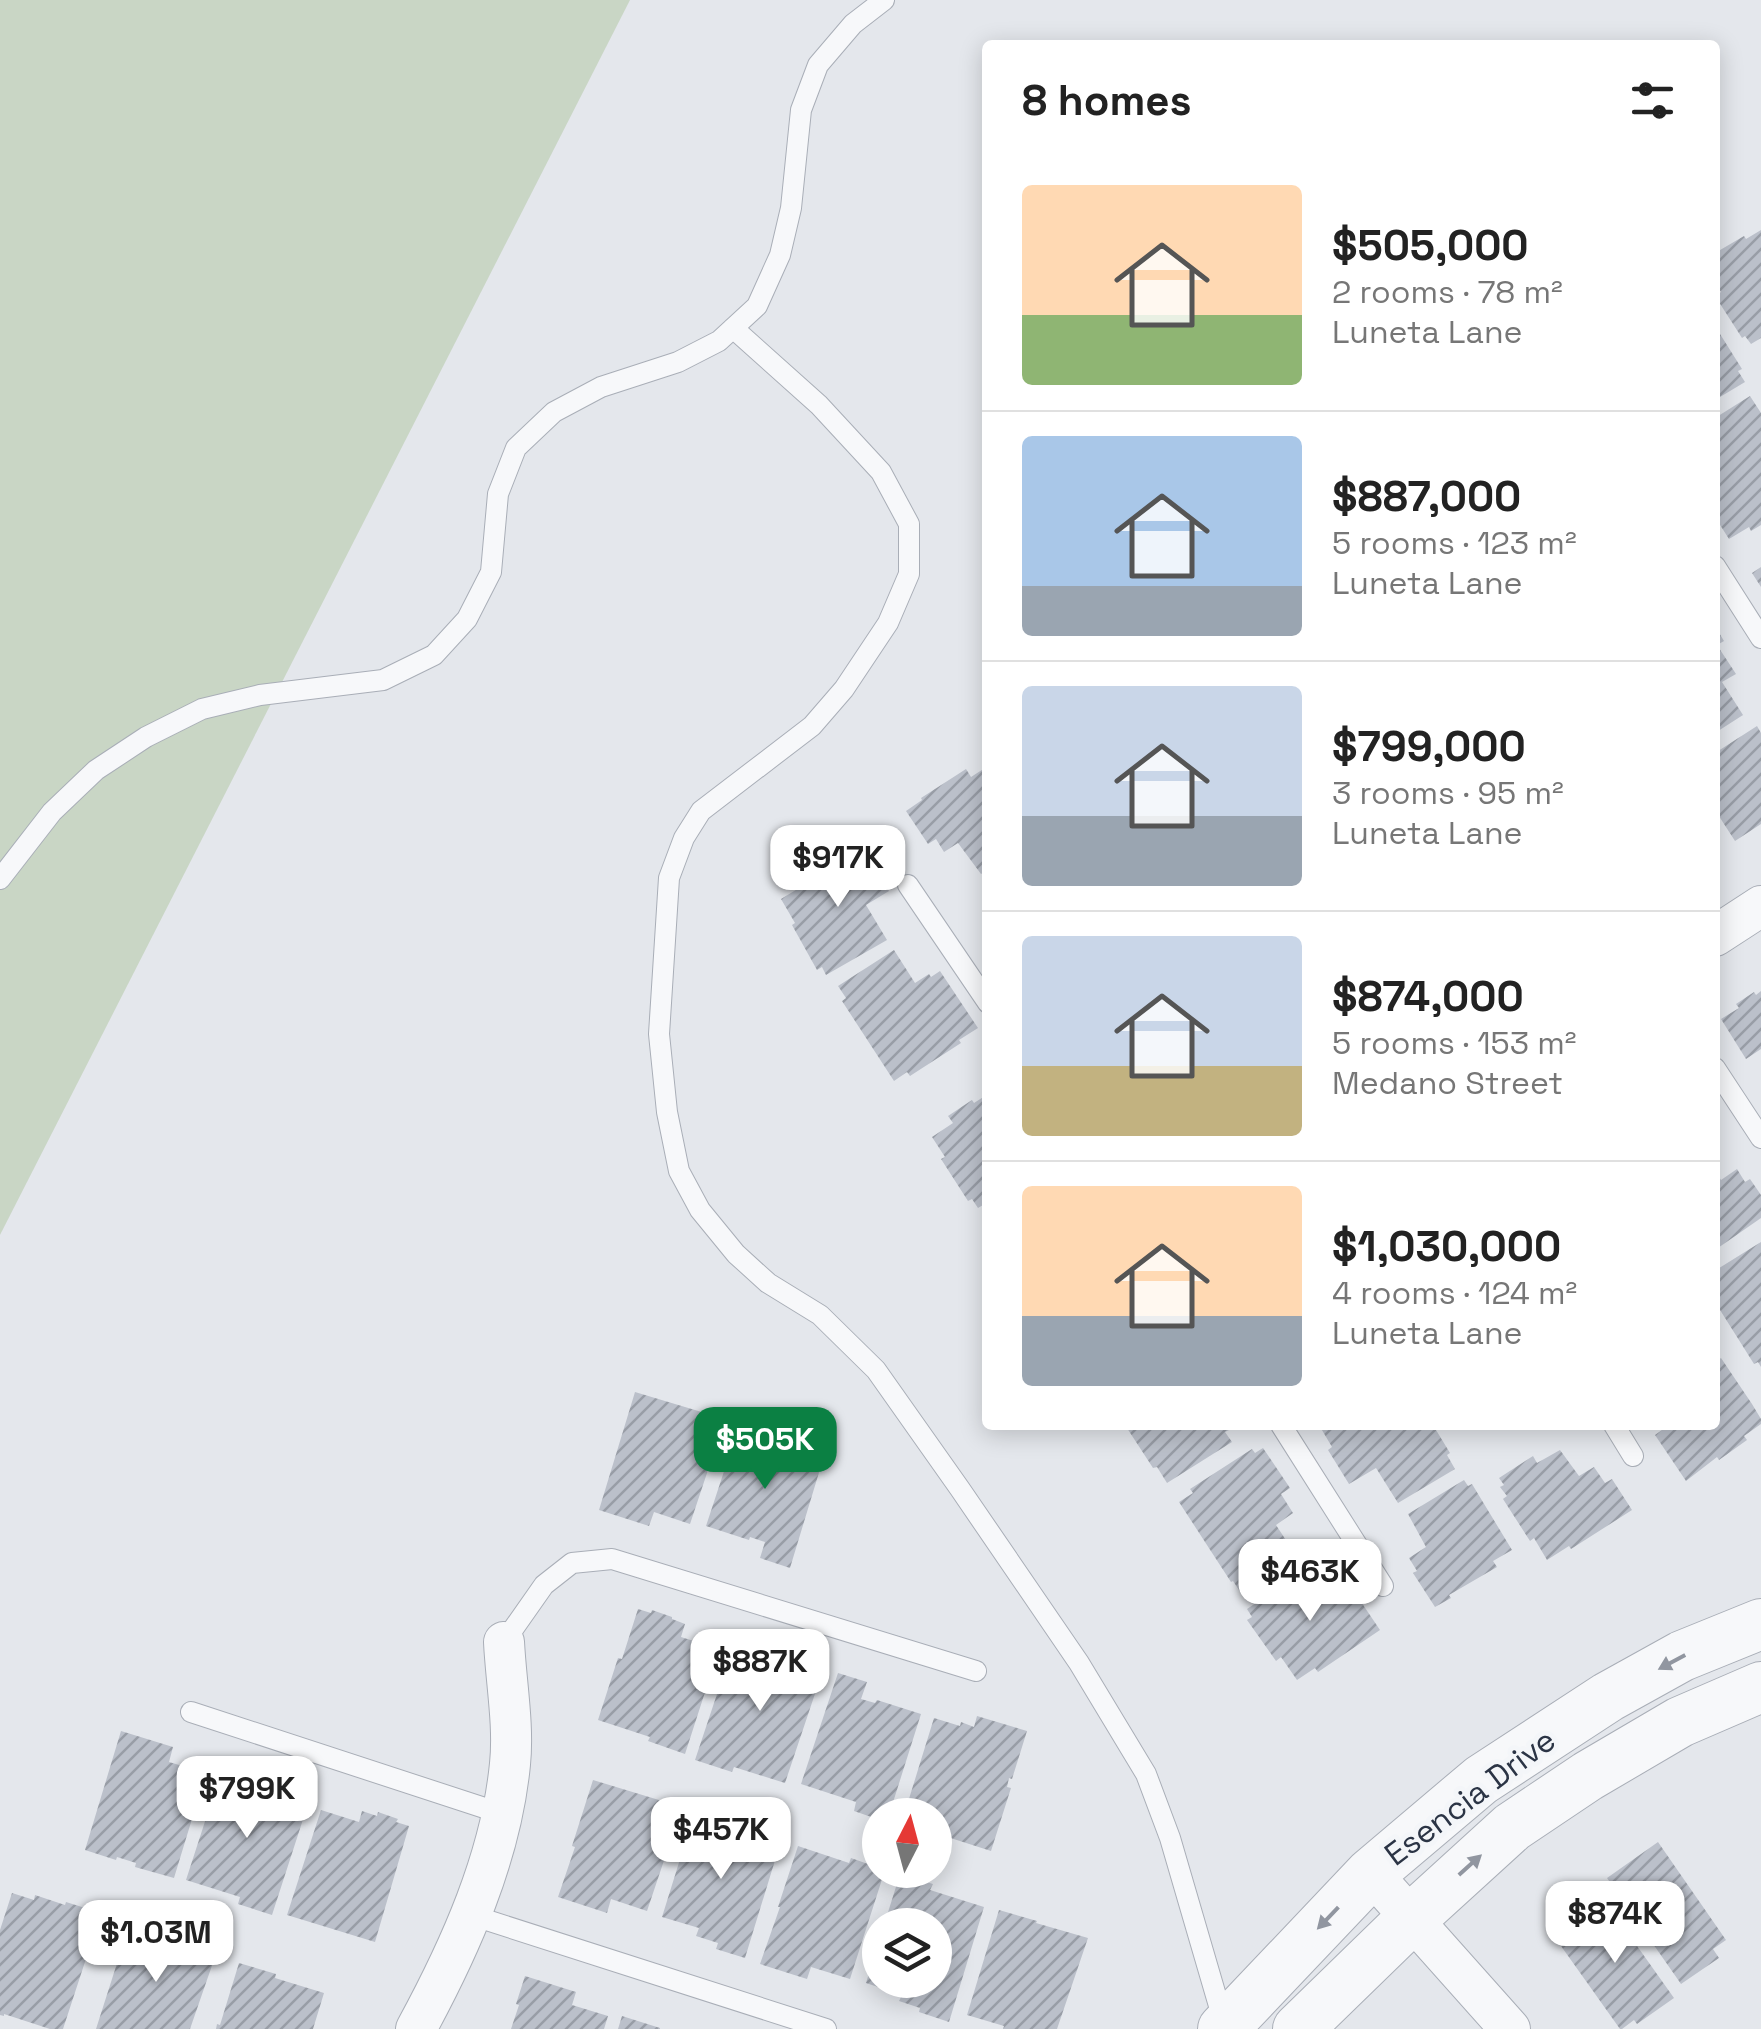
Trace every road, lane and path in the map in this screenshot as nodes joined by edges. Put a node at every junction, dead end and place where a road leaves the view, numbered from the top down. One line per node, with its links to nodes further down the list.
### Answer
1 (884, 0): 2 (lane)
2 (733, 328): 5 (lane); 25 (lane)
3 (1720, 574): 4 (lane)
4 (1761, 638)
5 (0, 879)
6 (908, 885): 9 (lane)
7 (1761, 906): 8 (street)
8 (1720, 933)
9 (982, 993)
10 (1720, 1076): 11 (lane)
11 (1761, 1138)
12 (1284, 1430): 15 (lane)
13 (1617, 1430): 14 (lane)
14 (1633, 1456)
15 (1383, 1586)
16 (1761, 1624): 22 (street, Esencia Drive, one-way to 22)
17 (504, 1642): 18 (lane); 21 (street)
18 (976, 1671)
19 (1761, 1687): 24 (street, Esencia Drive, one-way to 19)
20 (191, 1712): 21 (lane)
21 (503, 1814): 23 (street)
22 (1371, 1873): 24 (street); 25 (street, Esencia Drive, one-way to 25)
23 (471, 1914): 26 (street); 27 (lane)
24 (1411, 1919): 28 (street, Esencia Drive); 29 (street)
25 (1224, 2028)
26 (416, 2029)
27 (826, 2029)
28 (1298, 2029)
29 (1510, 2029)

